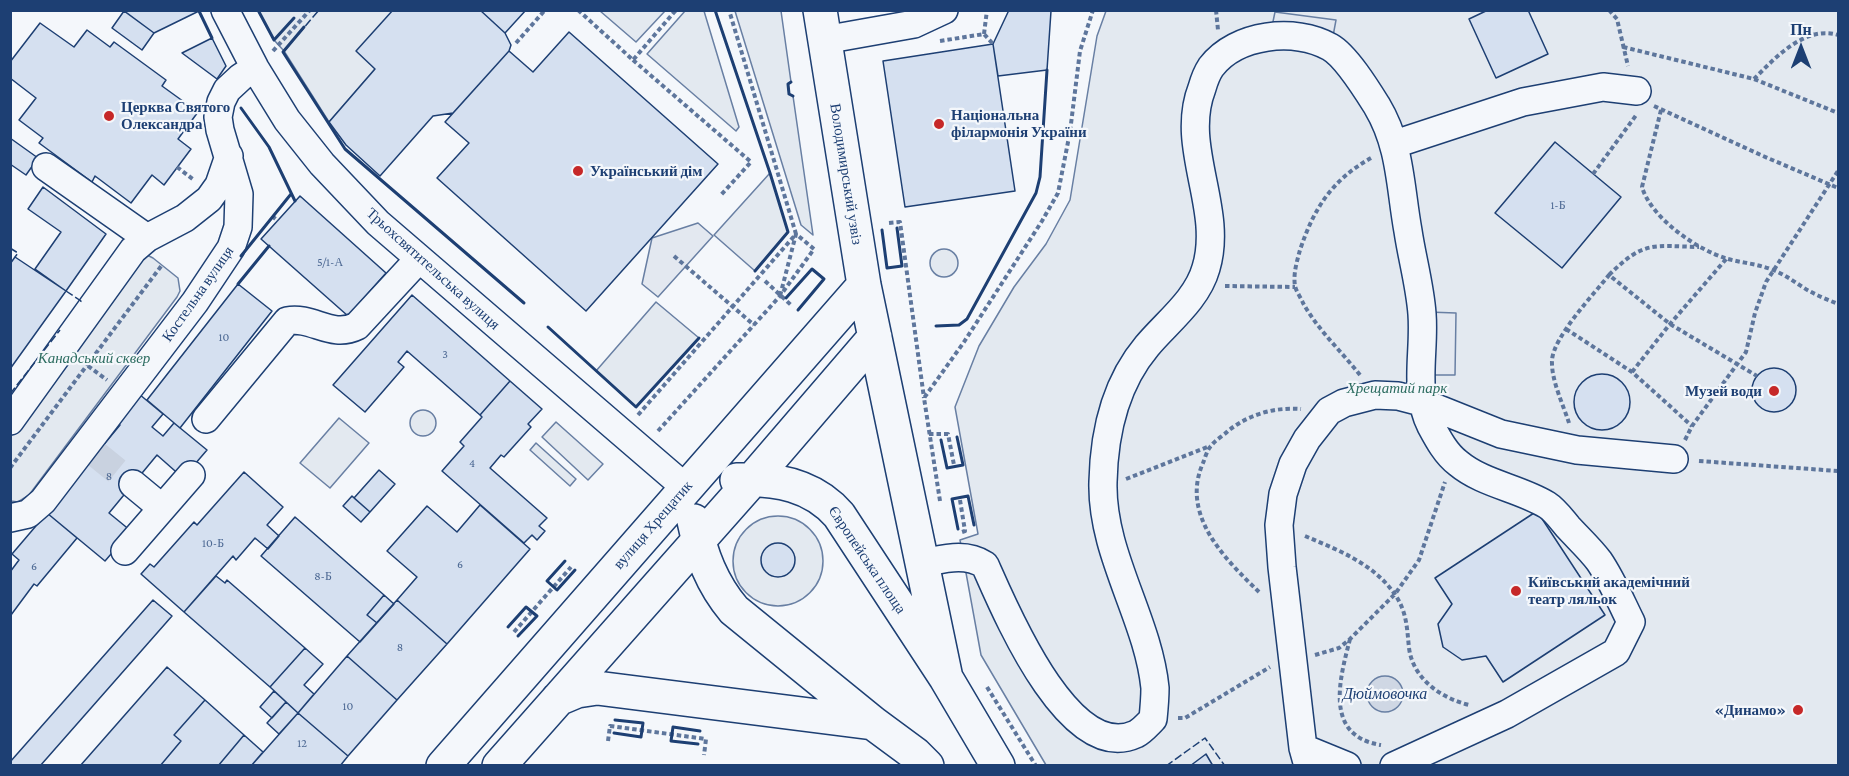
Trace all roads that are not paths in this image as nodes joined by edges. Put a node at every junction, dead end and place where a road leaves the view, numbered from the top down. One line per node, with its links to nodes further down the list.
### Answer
1 (225, 10): 4 (street, Трьохсвятительська вулиця)
2 (944, 10): 3 (street)
3 (822, 25): 11 (main road, Володимирський узвіз)
4 (264, 60): 7 (street, Костельна вулиця); 10 (street, Трьохсвятительська вулиця)
5 (1642, 96): 6 (street)
6 (1395, 144): 13 (street); 25 (street)
7 (229, 156): 9 (street); 22 (street, Костельна вулиця)
8 (46, 168): 9 (street)
9 (147, 238): 15 (street)
10 (419, 260): 14 (street); 20 (street, Трьохсвятительська вулиця)
11 (864, 285): 12 (main road, Володимирський узвіз); 20 (main road, вулиця Хрещатик)
12 (875, 337): 18 (main road); 25 (main road, Європейська площа)
13 (1421, 402): 16 (street); 29 (street); 30 (street)
14 (206, 419)
15 (10, 421)
16 (1674, 459)
17 (191, 475): 21 (street)
18 (753, 479): 20 (main road, Європейська площа); 23 (main road); 26 (main road, Європейська площа)
19 (133, 484): 21 (street)
20 (686, 488): 23 (main road); 31 (main road, вулиця Хрещатик)
21 (162, 508): 24 (street)
22 (10, 518)
23 (698, 540): 27 (main road); 28 (main road)
24 (125, 550)
25 (922, 563): 26 (main road, Європейська площа)
26 (946, 678): 34 (main road)
27 (558, 699): 28 (main road); 32 (main road)
28 (873, 723): 33 (main road)
29 (1389, 755)
30 (1305, 757): 35 (street)
31 (443, 765)
32 (499, 765)
33 (927, 765)
34 (998, 765)
35 (1347, 765)

